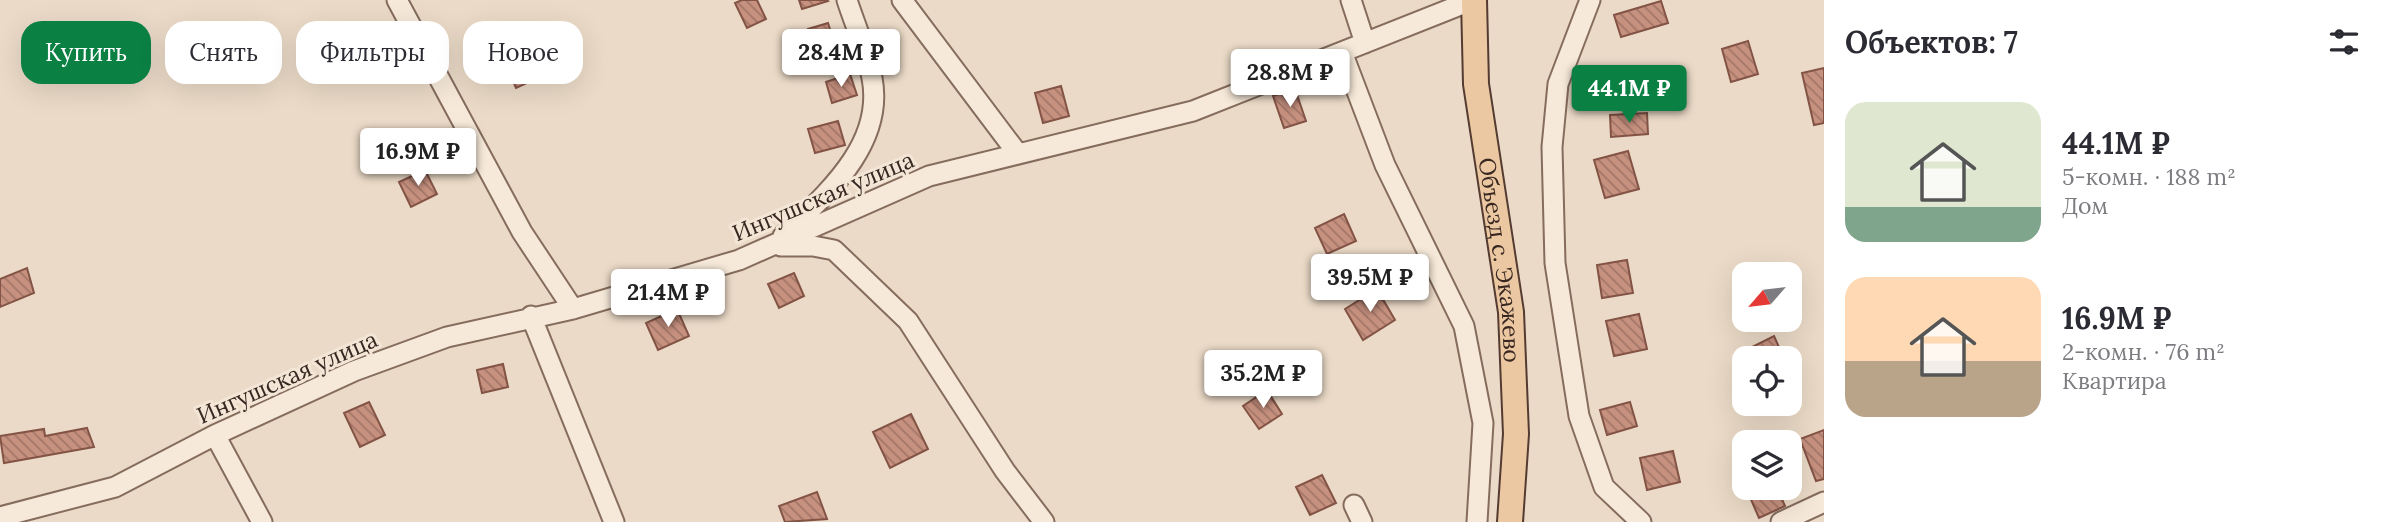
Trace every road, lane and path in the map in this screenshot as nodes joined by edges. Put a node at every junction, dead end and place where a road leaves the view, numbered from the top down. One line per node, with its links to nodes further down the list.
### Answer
1 (397, 0): 11 (street)
2 (847, 0): 10 (street)
3 (902, 0): 9 (street)
4 (1351, 0): 7 (street)
5 (1473, 0): 7 (street, Ингушская улица); 20 (main road, Объезд с. Экажево)
6 (1590, 0): 21 (street)
7 (1365, 43): 8 (street, Ингушская улица)
8 (1342, 52): 9 (street, Ингушская улица); 19 (street)
9 (1018, 153): 10 (street, Ингушская улица)
10 (773, 246): 11 (street, Ингушская улица); 18 (street)
11 (573, 309): 12 (street, Ингушская улица)
12 (531, 316): 13 (street, Ингушская улица); 17 (street)
13 (215, 435): 15 (street, Ингушская улица); 16 (street)
14 (1824, 502): 22 (street)
15 (0, 517)
16 (262, 522)
17 (614, 522)
18 (1044, 522)
19 (1477, 522)
20 (1510, 522)
21 (1641, 522)
22 (1781, 522)

